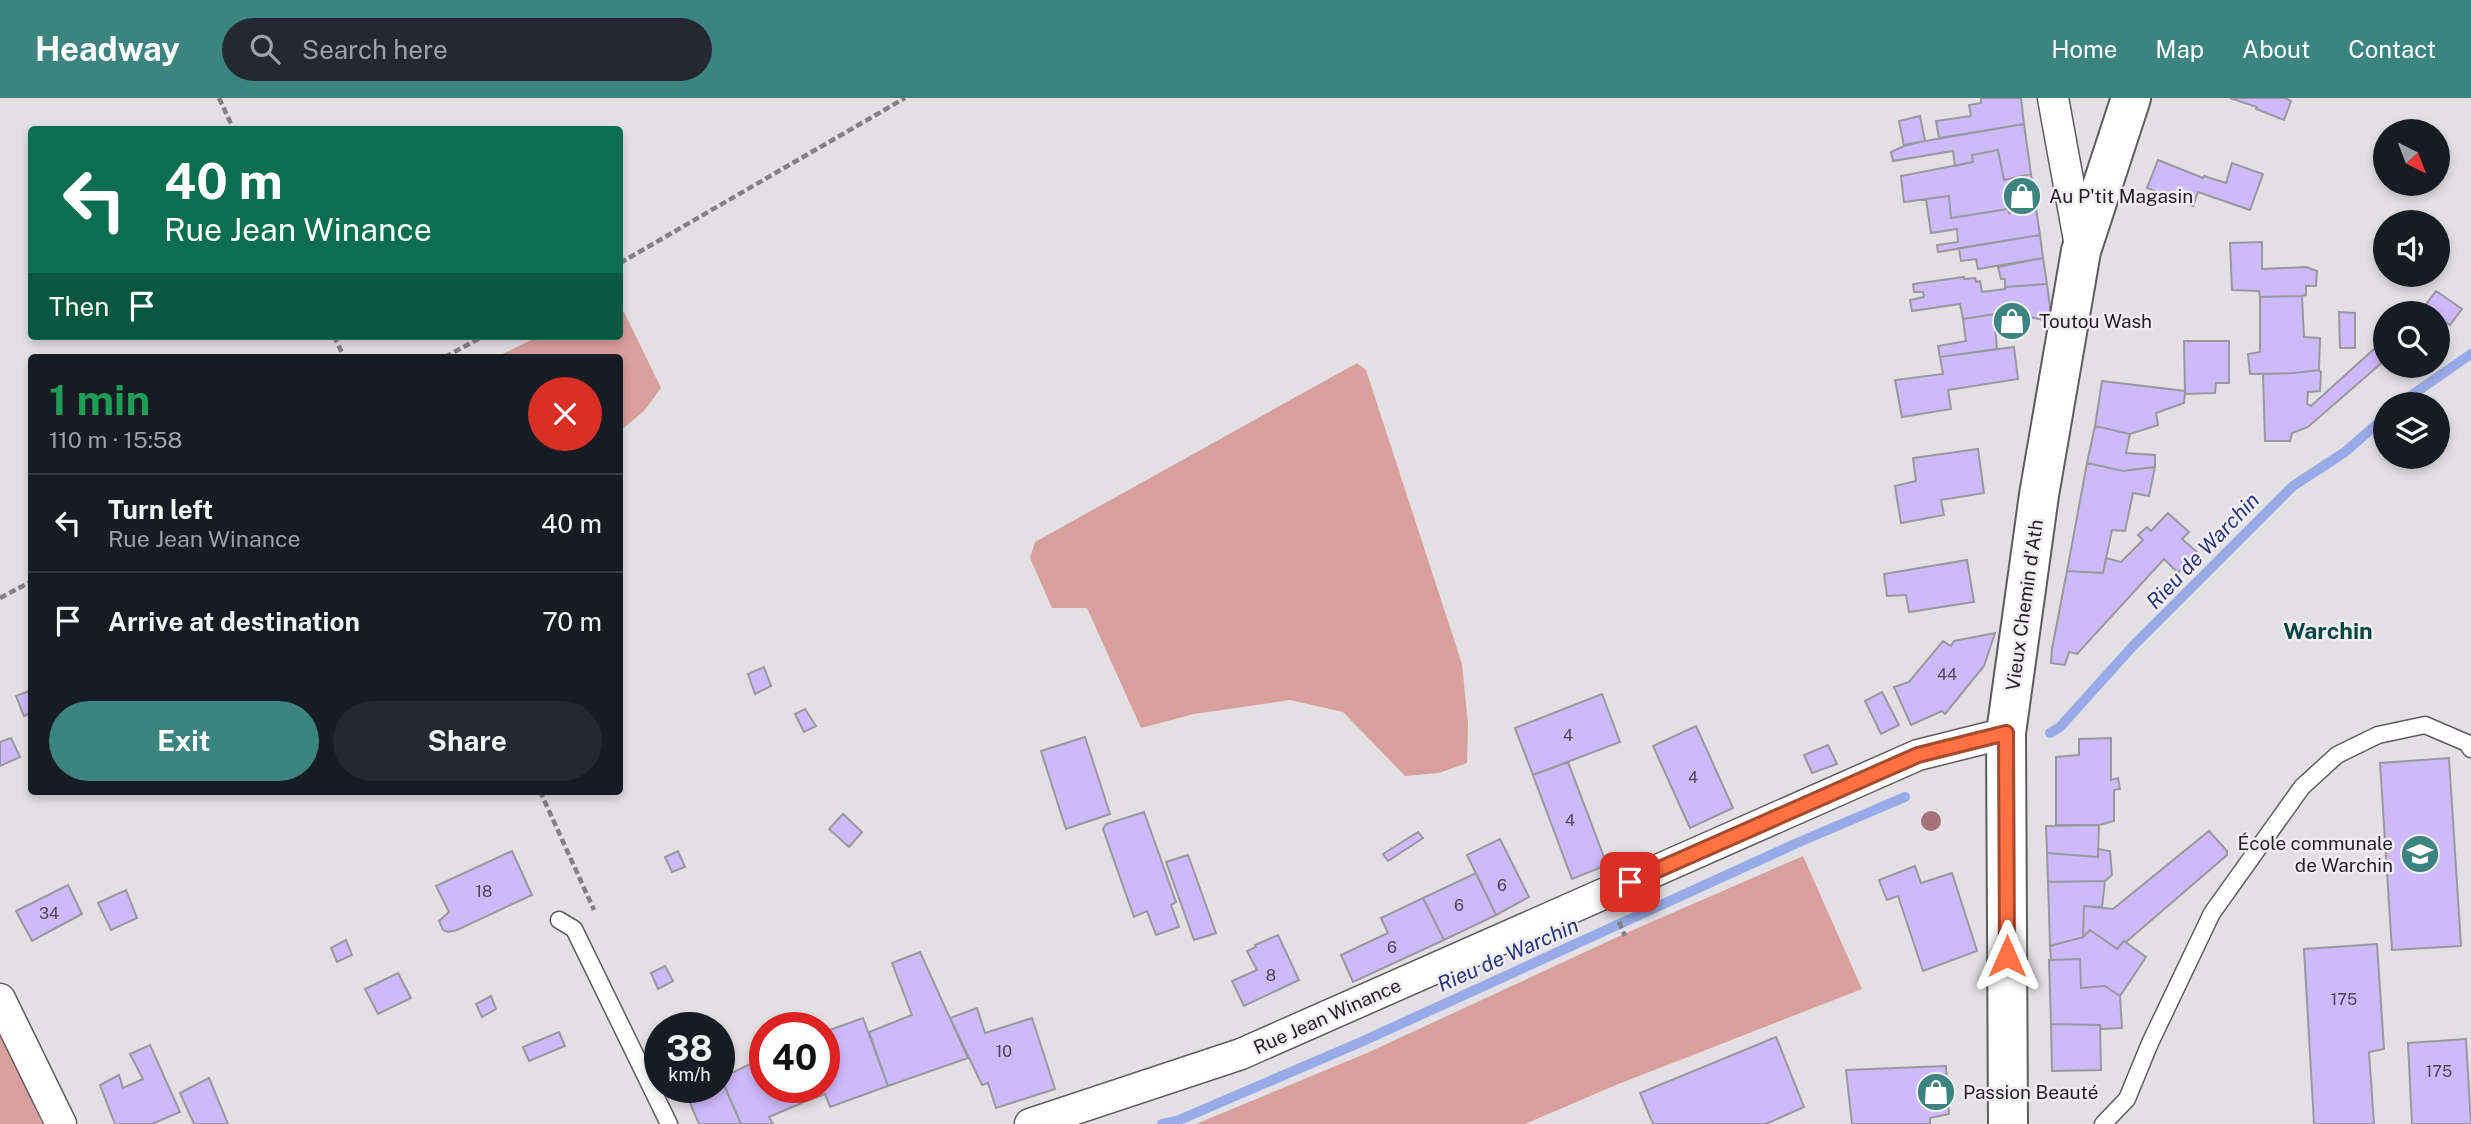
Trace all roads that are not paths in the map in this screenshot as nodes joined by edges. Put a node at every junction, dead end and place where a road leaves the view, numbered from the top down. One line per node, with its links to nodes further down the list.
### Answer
1 (2053, 98): 3 (street)
2 (2132, 98): 3 (street, Vieux Chemin d'Ath)
3 (2081, 251): 4 (street, Vieux Chemin d'Ath)
4 (2006, 733): 10 (street, Rue Jean Winance); 11 (street, Vieux Chemin d'Ath)
5 (2471, 749): 12 (lane)
6 (559, 920): 9 (lane)
7 (0, 999): 8 (street)
8 (61, 1124)
9 (668, 1124)
10 (1030, 1124)
11 (2008, 1124)
12 (2103, 1124)

